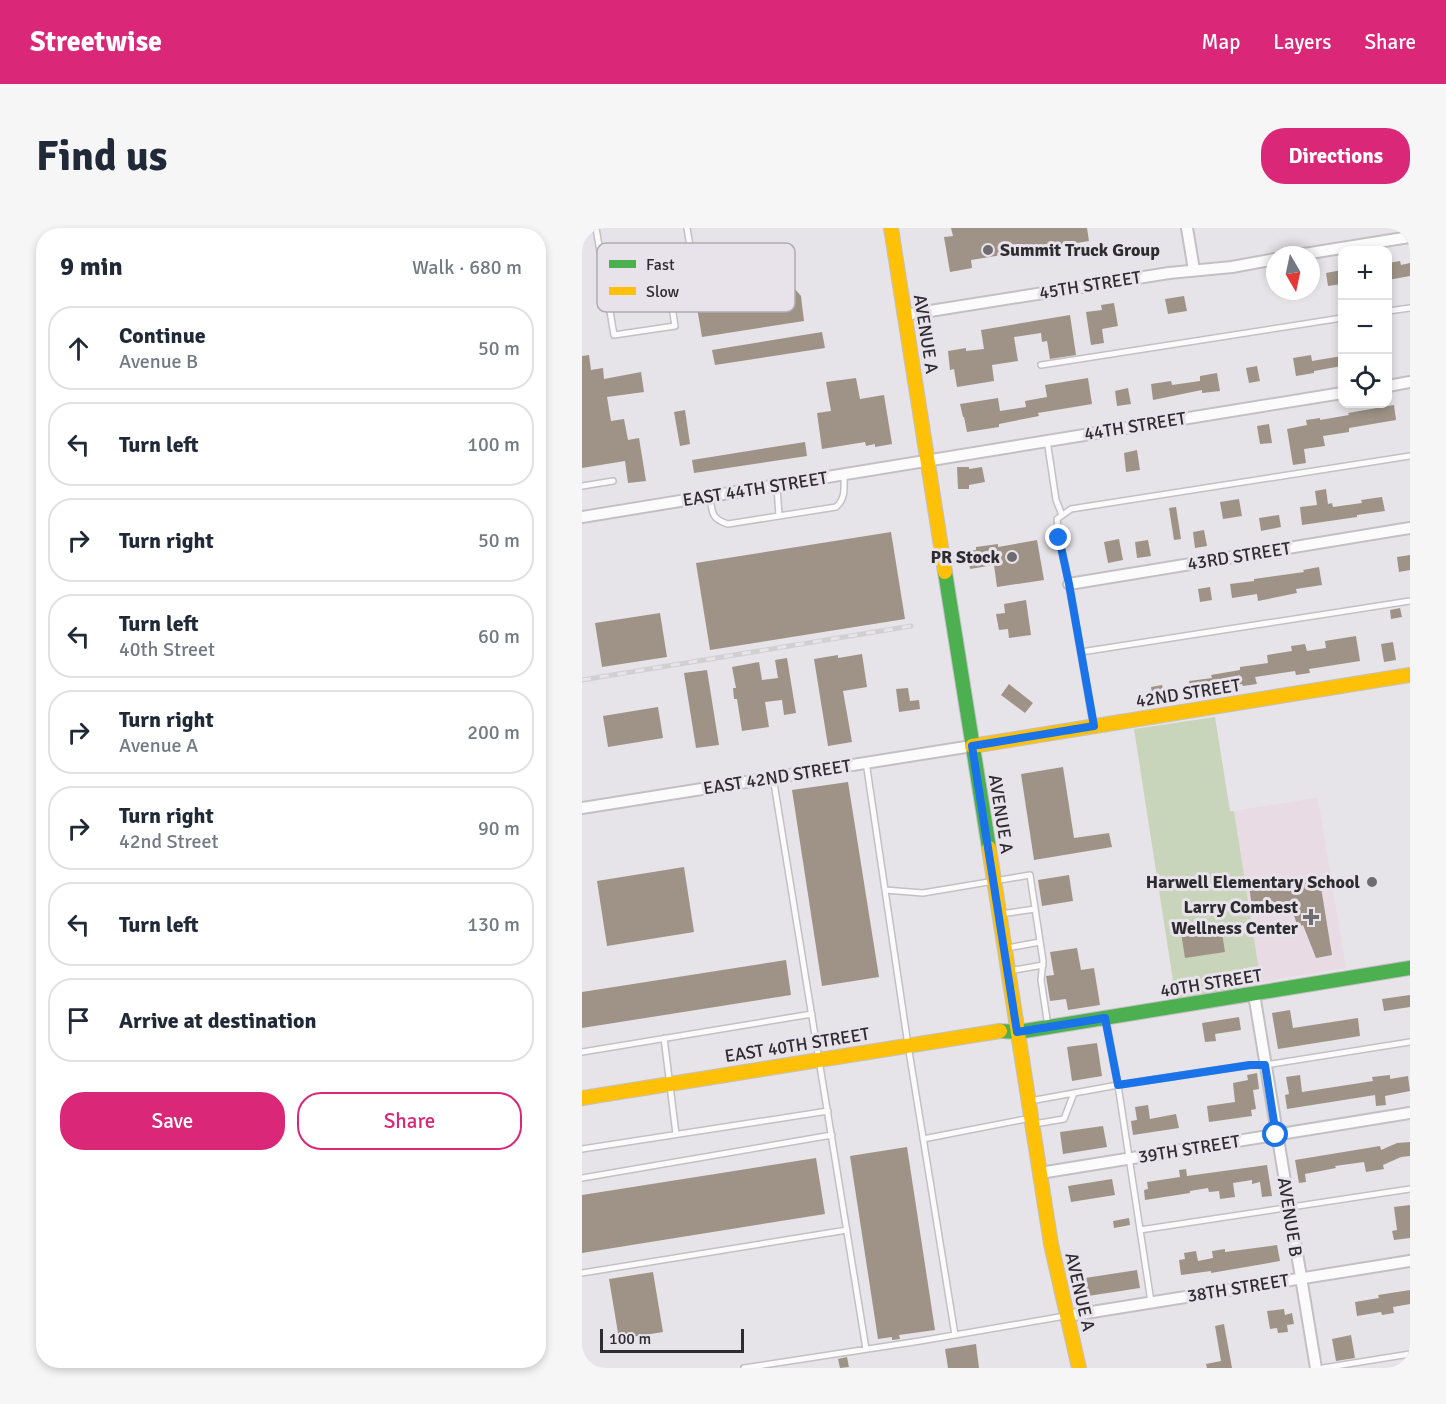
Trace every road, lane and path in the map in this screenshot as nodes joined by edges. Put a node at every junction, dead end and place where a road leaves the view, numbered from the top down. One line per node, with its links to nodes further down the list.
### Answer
1 (596, 228): 6 (lane)
2 (687, 228): 7 (lane)
3 (891, 228): 15 (street, AVENUE A)
4 (1187, 228): 10 (street)
5 (1410, 237): 8 (street)
6 (599, 243)
7 (689, 243)
8 (1320, 251)
9 (1266, 261): 10 (street, 45TH STREET)
10 (1194, 270): 15 (street, 45TH STREET)
11 (1410, 308): 12 (lane)
12 (1392, 310)
13 (610, 312): 14 (lane)
14 (673, 312)
15 (905, 315): 23 (street, AVENUE A)
16 (1338, 319): 17 (lane)
17 (1041, 365)
18 (1410, 382): 19 (street)
19 (1392, 385)
20 (1338, 394): 21 (street, 44TH STREET)
21 (1047, 440): 23 (street, 44TH STREET); 29 (lane)
22 (1410, 456): 29 (lane)
23 (928, 459): 24 (street, EAST 44TH STREET); 38 (street, AVENUE A)
24 (844, 475): 27 (street, EAST 44TH STREET); 30 (lane)
25 (613, 481): 26 (lane)
26 (582, 486)
27 (777, 486): 28 (street, EAST 44TH STREET); 30 (lane)
28 (710, 496): 30 (lane); 31 (street, EAST 44TH STREET)
29 (1062, 515): 33 (lane)
30 (779, 516)
31 (582, 517)
32 (1410, 528): 33 (street, 43RD STREET)
33 (1069, 584): 35 (lane)
34 (1410, 601): 35 (lane)
35 (1081, 652): 37 (lane)
36 (1410, 675): 37 (street, 42ND STREET)
37 (1094, 726): 38 (street, 42ND STREET)
38 (972, 746): 39 (street, EAST 42ND STREET); 42 (street, AVENUE A)
39 (866, 762): 40 (street, EAST 42ND STREET); 43 (lane)
40 (773, 777): 41 (street, EAST 42ND STREET); 52 (lane)
41 (582, 808)
42 (994, 881): 43 (lane); 44 (lane); 45 (street, AVENUE A)
43 (885, 890): 58 (lane)
44 (1035, 909): 45 (lane); 46 (lane)
45 (999, 914): 47 (street, AVENUE A)
46 (1040, 942): 47 (lane); 48 (lane)
47 (1004, 948): 50 (street, AVENUE A)
48 (1043, 965): 50 (lane); 54 (lane)
49 (1410, 968): 51 (street, 40TH STREET)
50 (1008, 971): 55 (street, AVENUE A)
51 (1254, 994): 53 (street, 40TH STREET); 61 (street, AVENUE B)
52 (812, 1014): 56 (lane); 60 (lane)
53 (1105, 1018): 54 (street, 40TH STREET); 63 (lane)
54 (1048, 1027): 55 (street, 40TH STREET)
55 (1017, 1032): 58 (street, EAST 40TH STREET); 66 (street, AVENUE A)
56 (664, 1038): 59 (lane); 62 (lane)
57 (1410, 1042): 61 (lane)
58 (908, 1045): 60 (street, EAST 40TH STREET); 73 (lane)
59 (582, 1052)
60 (820, 1060): 62 (street, EAST 40TH STREET); 67 (lane)
61 (1265, 1065): 63 (lane); 72 (street, AVENUE B)
62 (670, 1084): 65 (street, EAST 40TH STREET); 70 (lane)
63 (1118, 1085): 64 (lane); 75 (lane)
64 (1074, 1093): 66 (lane); 69 (lane)
65 (582, 1098)
66 (1028, 1102): 69 (street, AVENUE A)
67 (828, 1111): 70 (lane); 71 (lane)
68 (1410, 1113): 72 (street, 39TH STREET)
69 (1031, 1121): 73 (lane); 76 (street, AVENUE A)
70 (676, 1134): 74 (lane)
71 (832, 1135): 77 (lane); 80 (lane)
72 (1276, 1135): 75 (street, 39TH STREET); 79 (street, AVENUE B)
73 (923, 1139): 87 (lane)
74 (582, 1149)
75 (1129, 1159): 76 (street, 39TH STREET); 81 (lane)
76 (1040, 1173): 86 (street, AVENUE A)
77 (582, 1178)
78 (1410, 1189): 79 (lane)
79 (1288, 1208): 81 (lane); 84 (street, AVENUE B)
80 (847, 1230): 83 (lane); 88 (lane)
81 (1140, 1230): 85 (lane)
82 (1410, 1261): 84 (street, 38TH STREET)
83 (582, 1273)
84 (1300, 1279): 85 (street, 38TH STREET); 93 (street, AVENUE B)
85 (1151, 1302): 86 (street, 38TH STREET)
86 (1067, 1316): 87 (lane); 92 (street, AVENUE A)
87 (955, 1335): 88 (lane)
88 (866, 1349): 90 (lane)
89 (1410, 1354): 94 (lane)
90 (780, 1365): 91 (lane)
91 (744, 1368)
92 (1079, 1368)
93 (1316, 1368)
94 (1323, 1368)

